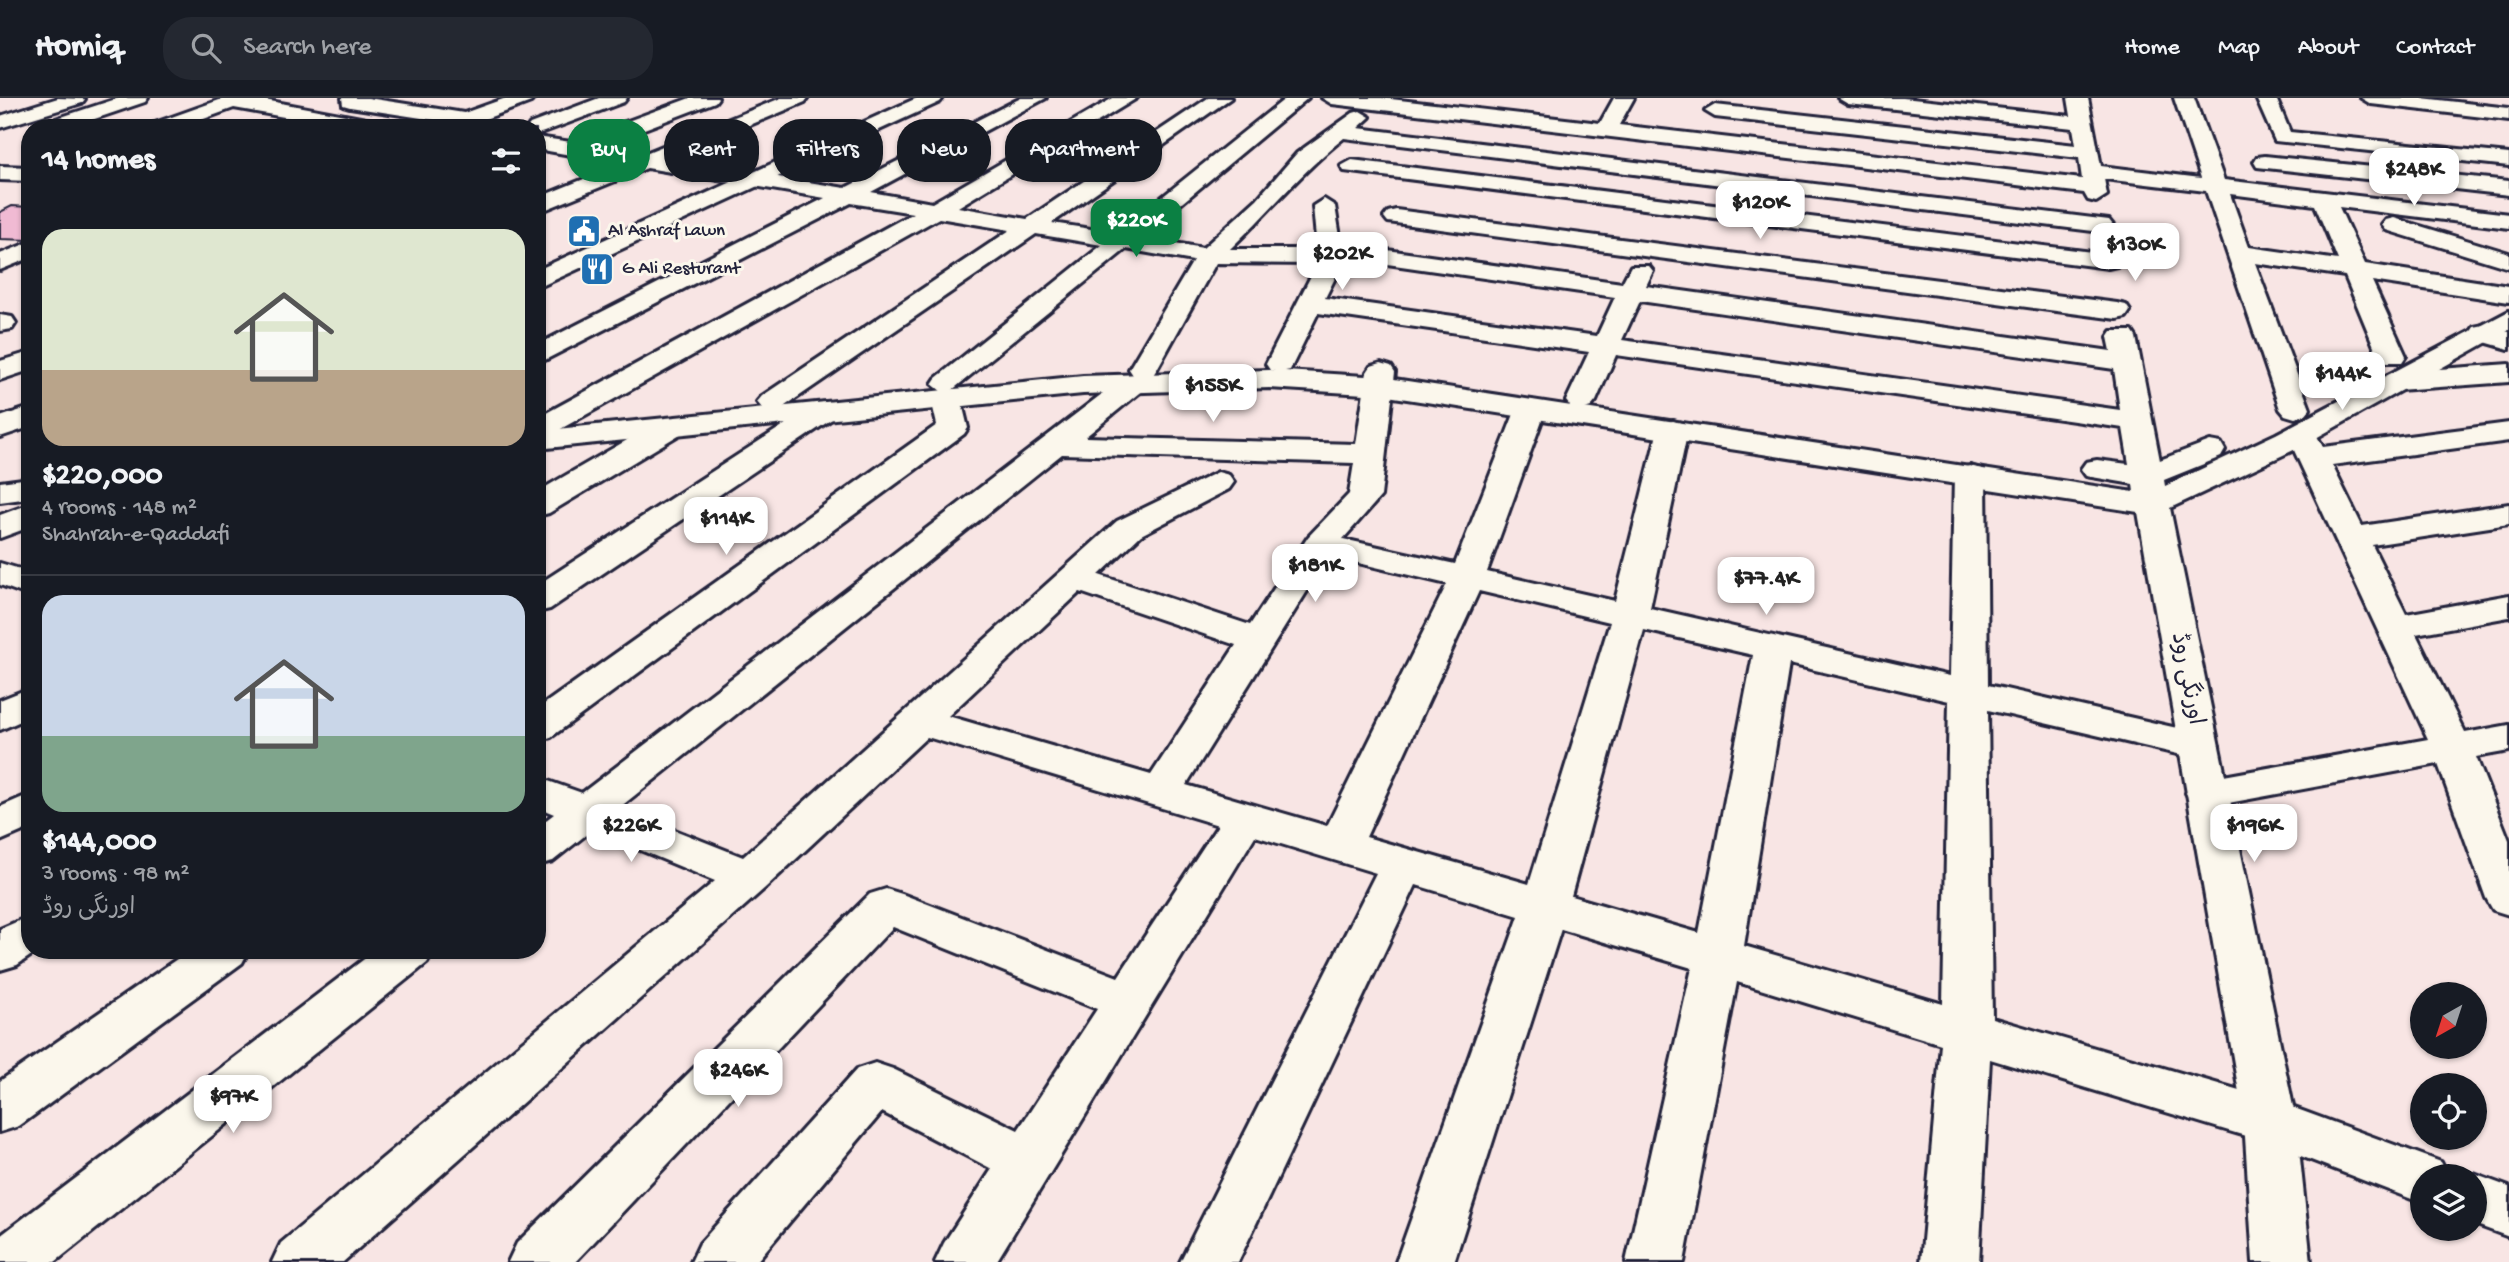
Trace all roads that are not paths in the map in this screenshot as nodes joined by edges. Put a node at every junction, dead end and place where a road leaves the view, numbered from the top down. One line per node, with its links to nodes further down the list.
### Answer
1 (79, 98): 36 (street)
2 (138, 98): 30 (street)
3 (334, 98): 33 (street)
4 (484, 98): 23 (street)
5 (617, 98): 37 (street)
6 (708, 98): 35 (street)
7 (797, 98): 48 (street)
8 (893, 98): 49 (street)
9 (933, 98): 55 (street)
10 (1036, 98): 62 (street)
11 (1127, 98): 67 (street)
12 (1221, 98): 71 (street)
13 (1298, 98): 72 (street)
14 (1332, 98): 25 (street)
15 (1526, 98): 34 (street)
16 (1624, 98): 38 (street)
17 (1848, 98): 28 (street)
18 (2184, 98): 60 (street)
19 (2266, 98): 45 (street)
20 (2357, 98): 45 (street)
21 (2371, 98): 24 (street)
22 (238, 100): 31 (street); 32 (street)
23 (518, 100): 33 (street)
24 (2439, 102): 29 (street)
25 (1377, 103): 26 (street); 39 (street)
26 (1435, 104): 34 (street)
27 (1718, 104): 41 (street); 53 (street)
28 (2080, 110): 53 (street, اورنگی روڈ)
29 (2509, 114)
30 (74, 119)
31 (184, 119)
32 (336, 119)
33 (465, 119)
34 (1510, 119): 38 (street)
35 (650, 120)
36 (0, 122)
37 (546, 125)
38 (1606, 130): 41 (street)
39 (1342, 132): 54 (street); 76 (street)
40 (21, 136): 42 (street)
41 (1700, 142): 53 (street); 54 (street)
42 (0, 143)
43 (546, 144): 44 (street)
44 (567, 147)
45 (2393, 148): 50 (street)
46 (567, 151): 47 (street)
47 (546, 159)
48 (650, 159)
49 (759, 159)
50 (2509, 160)
51 (2265, 162): 61 (street)
52 (1352, 166): 66 (street)
53 (2091, 170): 60 (street); 70 (street, اورنگی روڈ)
54 (1684, 174): 66 (street); 70 (street)
55 (759, 178)
56 (759, 181): 62 (street)
57 (595, 182): 64 (street)
58 (710, 182): 78 (street)
59 (751, 182): 83 (street)
60 (2217, 186): 63 (street); 75 (street)
61 (2509, 188)
62 (848, 195): 67 (street); 89 (street)
63 (2315, 200): 69 (street); 80 (street); 82 (street)
64 (546, 202)
65 (1324, 206): 77 (street)
66 (1670, 206): 73 (street); 79 (street)
67 (936, 210): 71 (street); 105 (street)
68 (1396, 217): 73 (street)
69 (2509, 221)
70 (2101, 225): 79 (street, اورنگی روڈ)
71 (1031, 226): 72 (street); 100 (street)
72 (1121, 242): 76 (street); 98 (street)
73 (1650, 250): 84 (street); 86 (street)
74 (21, 253): 81 (street)
75 (2240, 253): 82 (street); 112 (street)
76 (1208, 256): 77 (street); 96 (street)
77 (1331, 256): 84 (street); 85 (street)
78 (546, 257)
79 (2108, 261): 86 (street, اورنگی روڈ)
80 (2509, 261)
81 (0, 263)
82 (2355, 271): 87 (street); 93 (street)
83 (546, 276)
84 (1630, 292): 88 (street); 90 (street)
85 (1310, 304): 88 (street); 92 (street)
86 (2117, 311): 90 (street, اورنگی روڈ)
87 (2504, 312): 93 (street); 93 (street)
88 (1606, 346): 99 (street); 104 (street)
89 (546, 351)
90 (2126, 362): 104 (street, اورنگی روڈ)
91 (21, 363): 94 (street)
92 (1280, 364): 96 (street); 97 (street)
93 (2395, 369): 95 (street); 112 (street)
94 (0, 371)
95 (2509, 373)
96 (1138, 376): 97 (street); 98 (street); 113 (street)
97 (1381, 379): 99 (street); 101 (street); 114 (street)
98 (946, 391): 100 (street); 102 (street); 141 (street)
99 (1581, 401): 118 (street)
100 (772, 402): 108 (street)
101 (1531, 409): 110 (street); 130 (street)
102 (825, 411): 106 (street); 132 (street)
103 (21, 420): 107 (street)
104 (2137, 421): 118 (street, اورنگی روڈ)
105 (546, 427)
106 (671, 427): 109 (street); 121 (street)
107 (0, 428)
108 (546, 429)
109 (546, 430)
110 (1674, 430): 115 (street); 134 (street)
111 (2509, 432): 112 (street)
112 (2303, 434): 118 (street); 126 (street)
113 (1054, 446): 114 (street); 149 (street)
114 (1371, 454): 127 (street)
115 (1970, 475): 118 (street); 138 (street)
116 (1218, 482): 129 (street)
117 (21, 489): 119 (street)
118 (2150, 490): 144 (street, اورنگی روڈ)
119 (0, 492)
120 (21, 498): 122 (street)
121 (546, 501)
122 (0, 508)
123 (2509, 514): 126 (street)
124 (21, 518): 125 (street)
125 (0, 528)
126 (2351, 538): 135 (street)
127 (1320, 544): 130 (street); 136 (street)
128 (0, 573): 131 (street)
129 (1074, 578): 136 (street); 142 (street)
130 (1466, 578): 134 (street); 154 (street)
131 (21, 581)
132 (546, 595)
133 (2509, 606): 135 (street)
134 (1630, 615): 137 (street); 158 (street)
135 (2394, 627): 145 (street)
136 (1258, 640): 146 (street)
137 (1773, 648): 138 (street); 161 (street)
138 (1968, 693): 144 (street); 165 (street)
139 (21, 706): 140 (street)
140 (0, 717)
141 (546, 721)
142 (919, 721): 146 (street); 156 (street)
143 (2509, 738): 145 (street)
144 (2199, 746): 147 (street, اورنگی روڈ)
145 (2452, 748): 147 (street); 157 (street)
146 (1161, 792): 151 (street)
147 (2207, 793): 167 (street, اورنگی روڈ)
148 (546, 795): 149 (street)
149 (587, 811): 153 (street); 156 (street)
150 (21, 813): 152 (street)
151 (1245, 817): 154 (street); 164 (street)
152 (0, 826)
153 (546, 843)
154 (1340, 845): 155 (street)
155 (1403, 864): 158 (street); 177 (street)
156 (749, 877): 173 (street)
157 (2509, 898)
158 (1545, 906): 161 (street); 178 (street)
159 (21, 939): 160 (street)
160 (0, 952)
161 (1718, 957): 165 (street); 179 (street)
162 (212, 959): 166 (street)
163 (398, 959): 172 (street)
164 (1129, 1001): 168 (street); 174 (street)
165 (1967, 1031): 167 (street); 180 (street)
166 (0, 1110)
167 (2270, 1121): 169 (street); 181 (street, اورنگی روڈ)
168 (1027, 1161): 175 (street); 176 (street)
169 (2410, 1174)
170 (2487, 1204): 171 (street)
171 (2509, 1212)
172 (11, 1262)
173 (301, 1262)
174 (537, 1262)
175 (720, 1262)
176 (964, 1262)
177 (1209, 1262)
178 (1425, 1262)
179 (1655, 1262)
180 (1950, 1262)
181 (2283, 1262)

